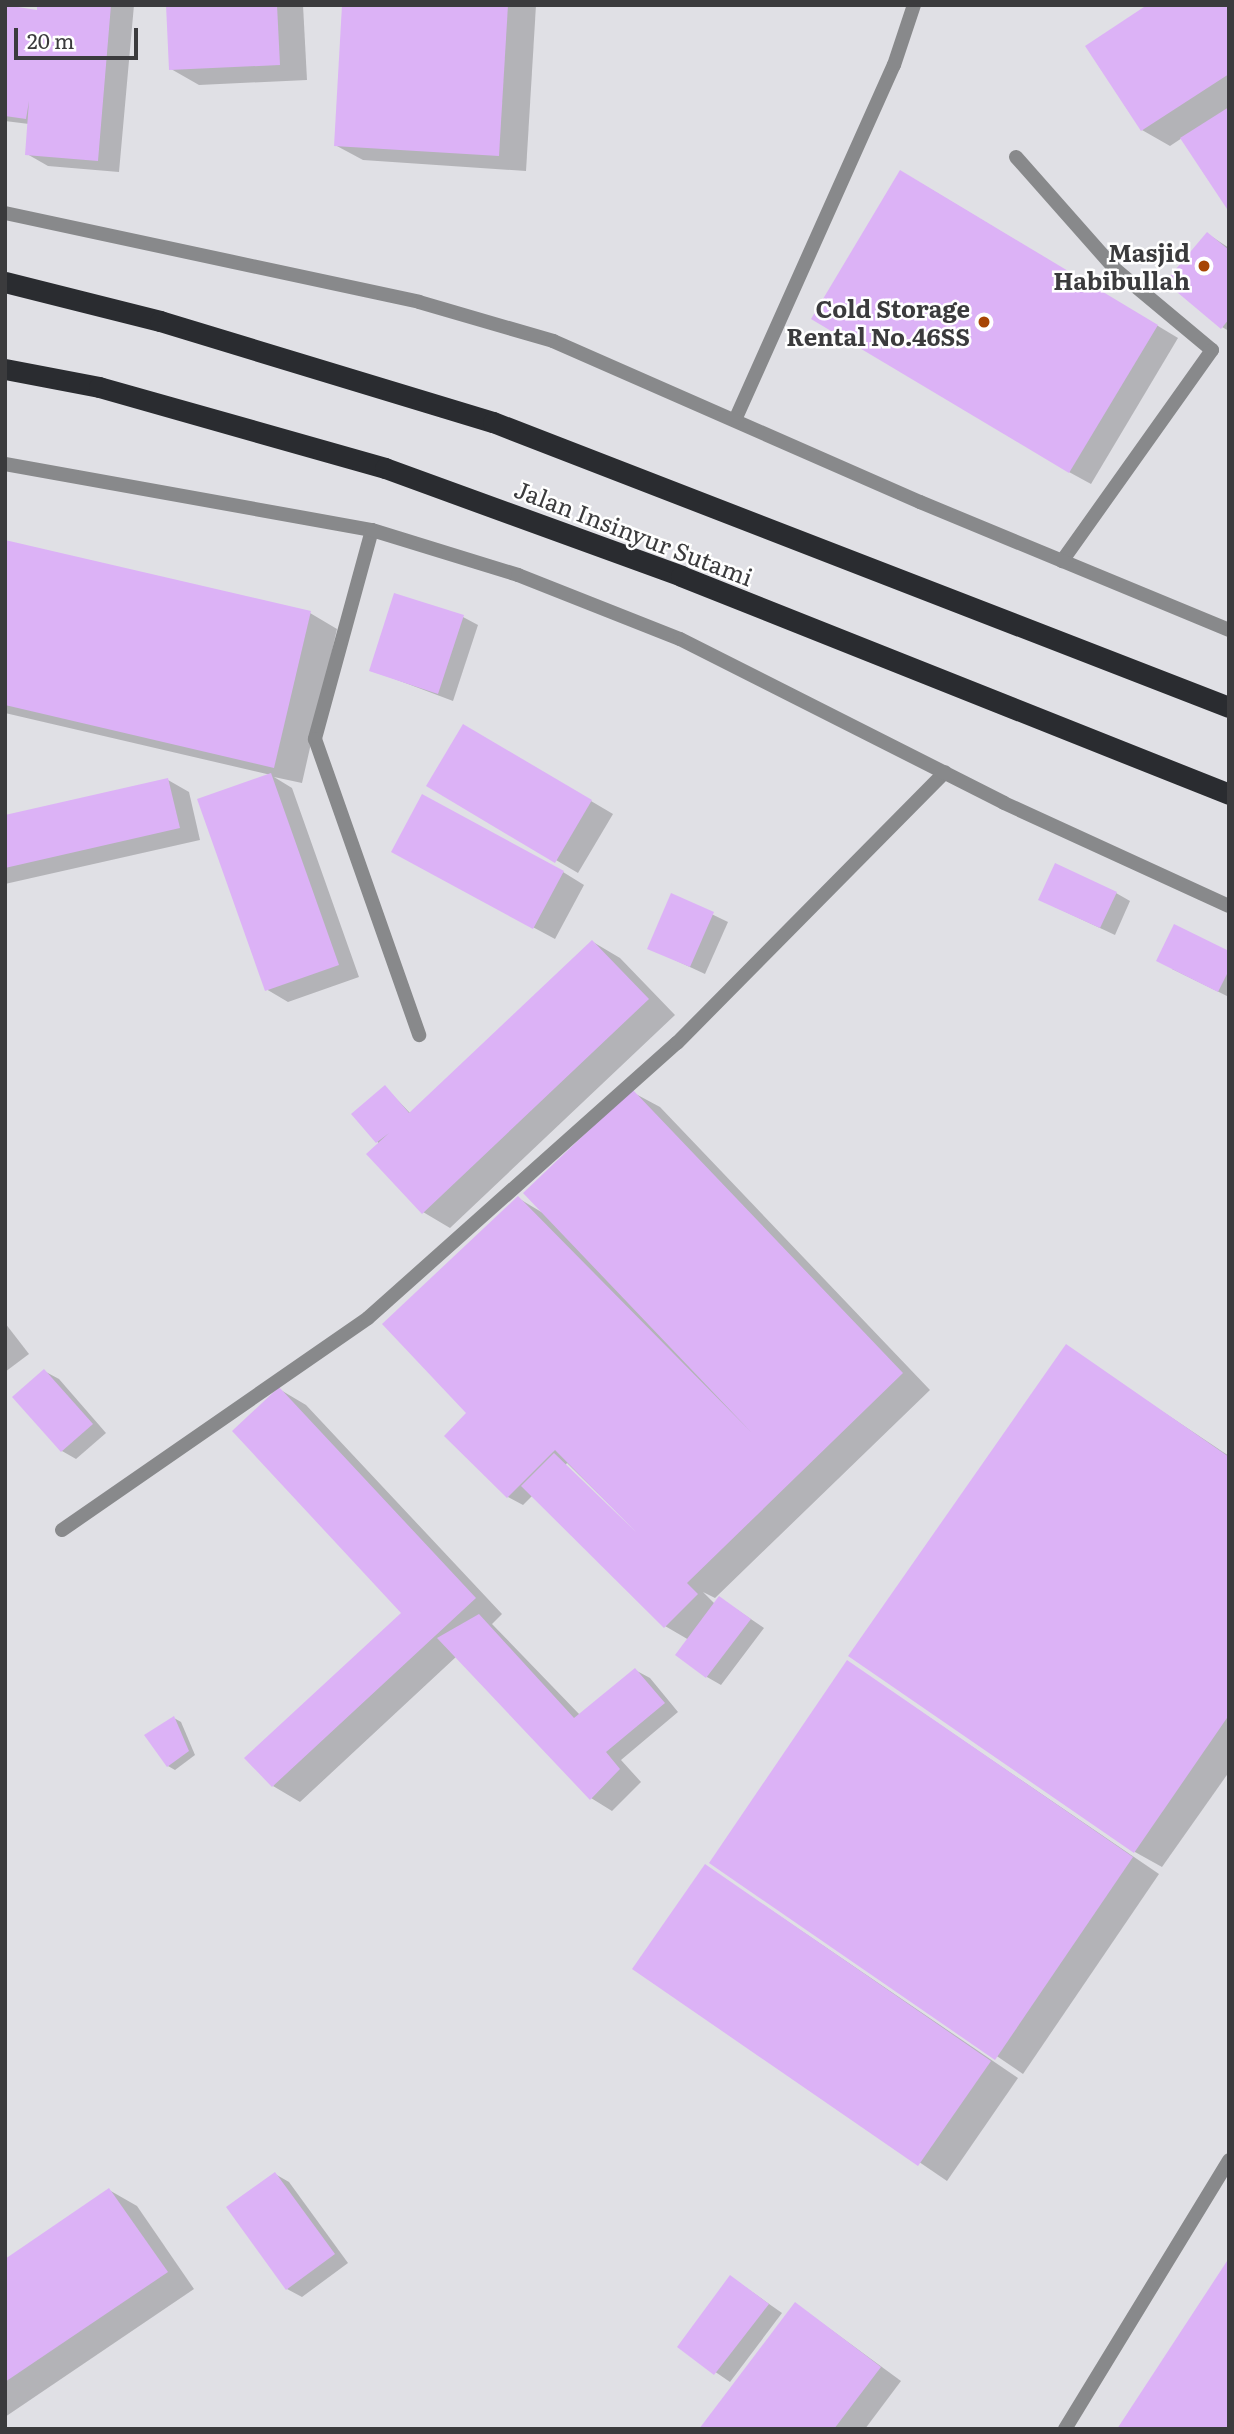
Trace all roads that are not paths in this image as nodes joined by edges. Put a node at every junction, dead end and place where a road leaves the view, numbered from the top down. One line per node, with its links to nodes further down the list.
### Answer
1 (914, 5): 6 (street)
2 (1016, 157): 9 (street)
3 (5, 213): 6 (street)
4 (5, 282): 11 (highway)
5 (5, 369): 13 (highway, Jalan Insinyur Sutami)
6 (735, 419): 9 (street)
7 (5, 464): 8 (street)
8 (372, 530): 12 (street); 15 (street)
9 (1062, 561): 10 (street)
10 (1229, 630)
11 (1229, 707)
12 (945, 772): 14 (street); 16 (street)
13 (1229, 794)
14 (1229, 906)
15 (419, 1035)
16 (62, 1530)
17 (1229, 2160): 18 (street)
18 (1065, 2429)

